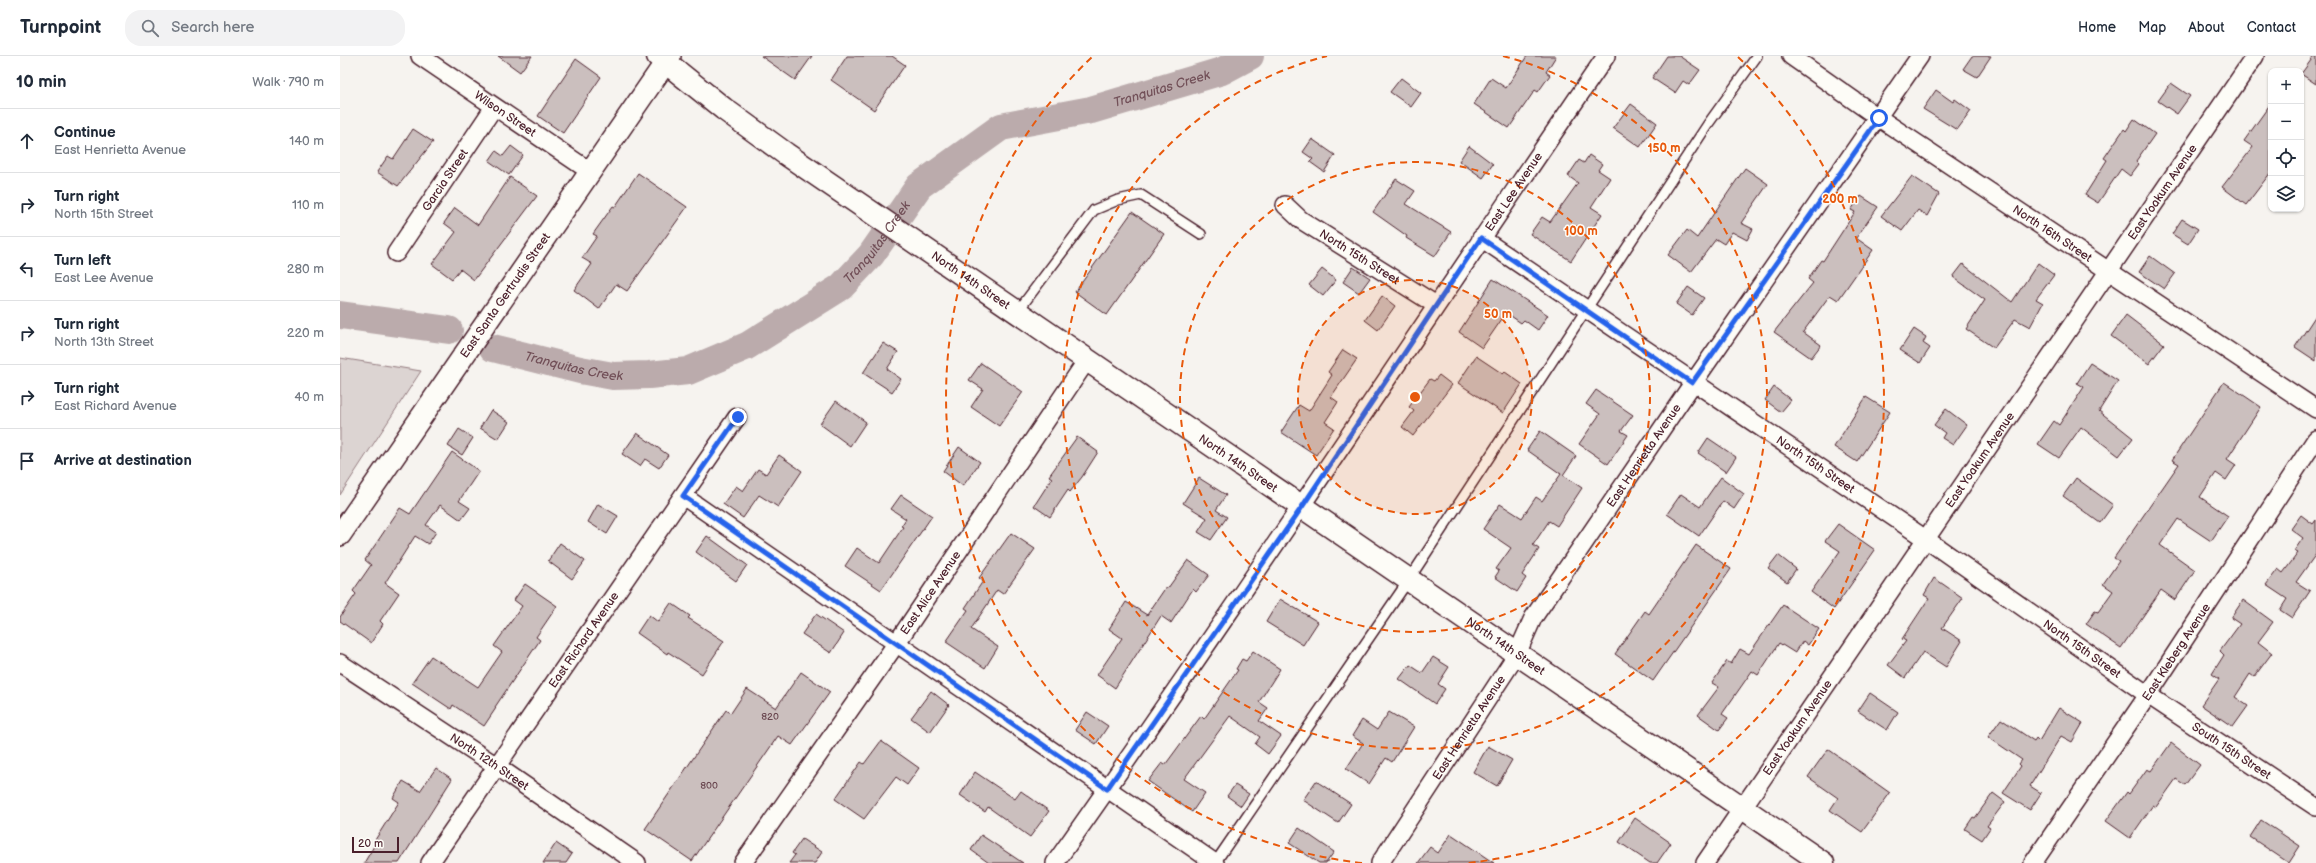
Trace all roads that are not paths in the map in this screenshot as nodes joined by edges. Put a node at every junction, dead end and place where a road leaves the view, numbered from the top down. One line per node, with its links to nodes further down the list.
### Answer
1 (420, 56): 8 (street, Wilson Street)
2 (1606, 56): 13 (street, East Lee Avenue)
3 (1758, 56): 17 (lane)
4 (1791, 56): 9 (street, North 16th Street)
5 (1920, 56): 9 (street, East Henrietta Avenue)
6 (2255, 56): 15 (street, East Yoakum Avenue)
7 (665, 58): 10 (street, East Santa Gertrudis Street); 18 (main road, North 14th Street)
8 (494, 107): 10 (street, Wilson Street); 14 (street, Garcia Street)
9 (1879, 118): 15 (street, North 16th Street); 20 (street, East Henrietta Avenue)
10 (591, 172): 26 (street, East Santa Gertrudis Street)
11 (1286, 204): 16 (street, North 15th Street)
12 (1201, 234): 18 (lane)
13 (1481, 238): 16 (street, East Lee Avenue); 17 (street, North 15th Street)
14 (396, 253)
15 (2110, 271): 21 (street, North 16th Street); 27 (street, East Yoakum Avenue)
16 (1436, 305): 25 (street, East Lee Avenue)
17 (1585, 310): 20 (street, North 15th Street); 28 (lane)
18 (1018, 311): 19 (main road, North 14th Street)
19 (1087, 360): 25 (main road, North 14th Street); 29 (street, East Alice Avenue)
20 (1692, 383): 27 (street, North 15th Street); 30 (street, East Henrietta Avenue)
21 (2316, 409)
22 (738, 417): 24 (street, East Richard Avenue)
23 (2316, 439): 32 (street, East Kleberg Avenue)
24 (683, 496): 29 (street); 33 (street, East Richard Avenue)
25 (1302, 507): 28 (main road, North 14th Street); 34 (street, East Lee Avenue)
26 (340, 535)
27 (1927, 540): 32 (street, North 15th Street); 36 (street, East Yoakum Avenue)
28 (1408, 581): 30 (main road, North 14th Street); 41 (lane)
29 (896, 644): 34 (street); 39 (street, East Alice Avenue)
30 (1517, 654): 36 (main road, North 14th Street); 42 (street, East Henrietta Avenue)
31 (340, 663): 33 (street, North 12th Street)
32 (2148, 695): 35 (street, South 15th Street); 45 (street, East Kleberg Avenue)
33 (496, 765): 37 (street, East Richard Avenue); 38 (street, North 12th Street)
34 (1107, 789): 40 (street, East Lee Avenue); 41 (street)
35 (2316, 807)
36 (1743, 808): 43 (street, East Yoakum Avenue); 44 (main road, North 14th Street)
37 (430, 863)
38 (637, 863)
39 (743, 863)
40 (1055, 863)
41 (1215, 863)
42 (1380, 863)
43 (1705, 863)
44 (1823, 863)
45 (2033, 863)

